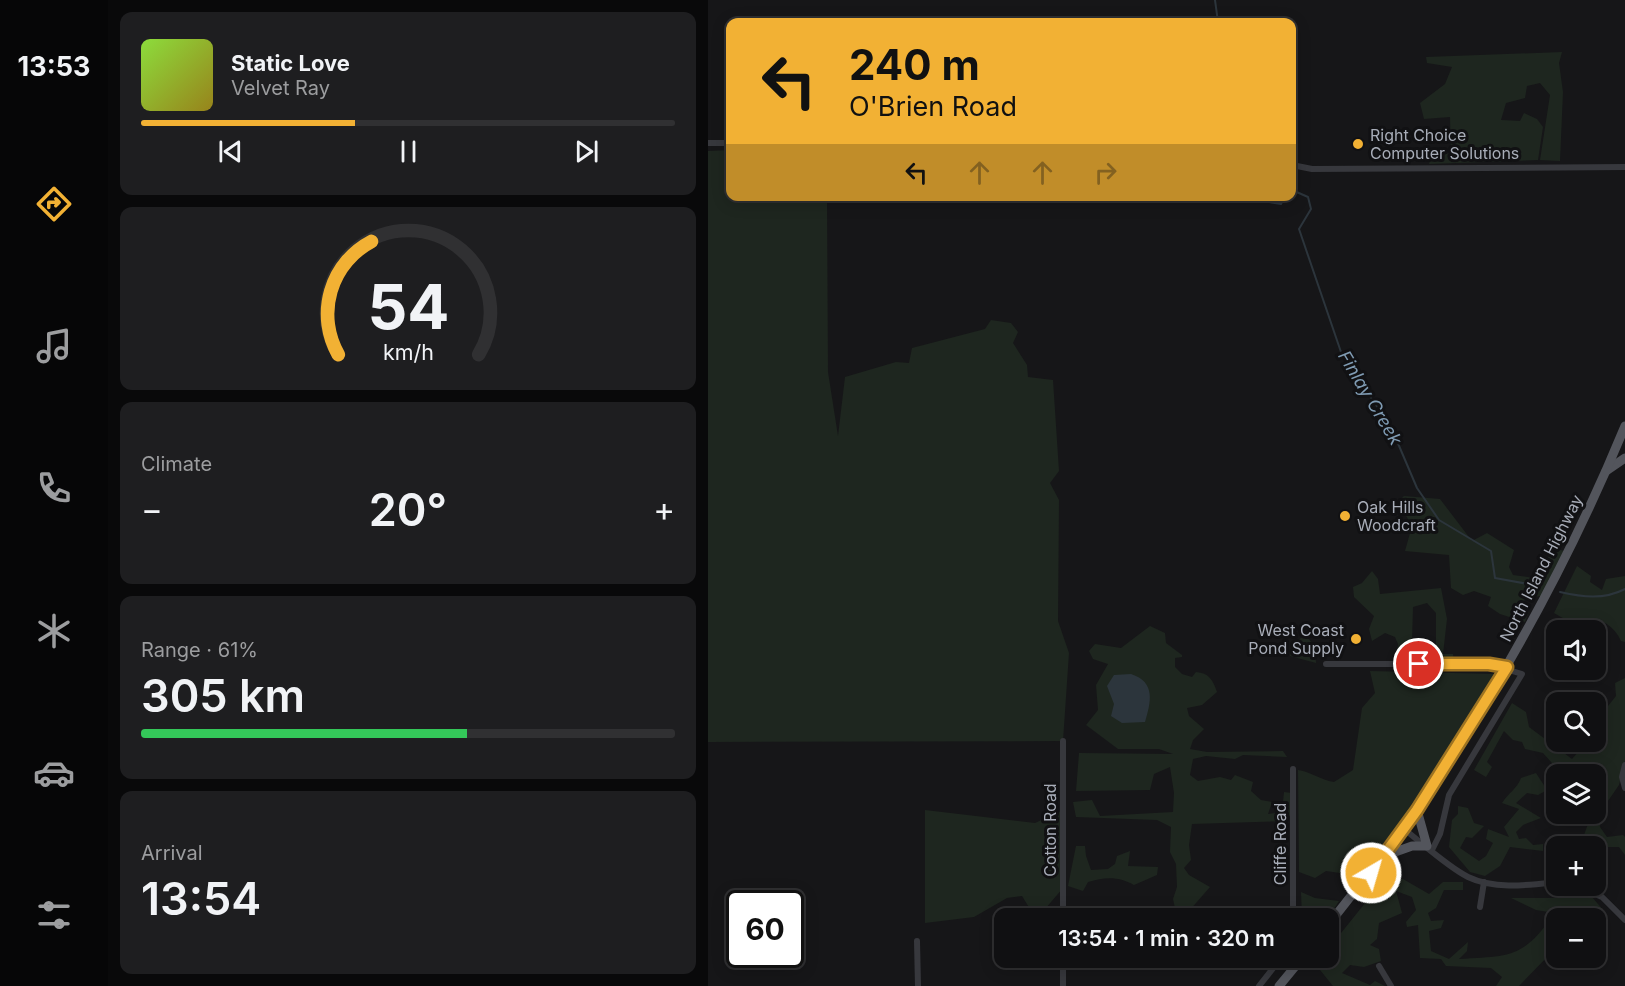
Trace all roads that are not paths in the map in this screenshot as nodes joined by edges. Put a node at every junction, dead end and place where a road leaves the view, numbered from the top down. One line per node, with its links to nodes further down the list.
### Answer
1 (708, 143): 2 (street)
2 (726, 143)
3 (1296, 166): 4 (street)
4 (1625, 167)
5 (1625, 426): 7 (main road, North Island Highway)
6 (1625, 459): 7 (main road)
7 (1606, 471): 9 (main road, North Island Highway)
8 (1326, 664): 9 (street)
9 (1507, 667): 14 (main road, North Island Highway); 16 (street)
10 (1063, 741): 22 (street, Cotton Road)
11 (1625, 765): 13 (street)
12 (1293, 769): 23 (street, Cliffe Road)
13 (1625, 788)
14 (1417, 810): 15 (main road, North Island Highway); 16 (main road)
15 (1404, 829): 16 (street); 17 (main road, North Island Highway)
16 (1429, 848): 17 (main road); 18 (street)
17 (1384, 856): 24 (main road, North Island Highway)
18 (1484, 882): 19 (street); 21 (street)
19 (1546, 883)
20 (1600, 896): 25 (street)
21 (1480, 907)
22 (1063, 908)
23 (1293, 908)
24 (1339, 912)
25 (1625, 920)
26 (917, 940): 31 (street)
27 (1379, 966): 35 (street)
28 (1063, 968): 32 (street)
29 (1273, 968): 33 (street)
30 (1294, 968): 34 (main road)
31 (918, 986)
32 (1063, 986)
33 (1259, 986)
34 (1280, 986)
35 (1391, 986)

